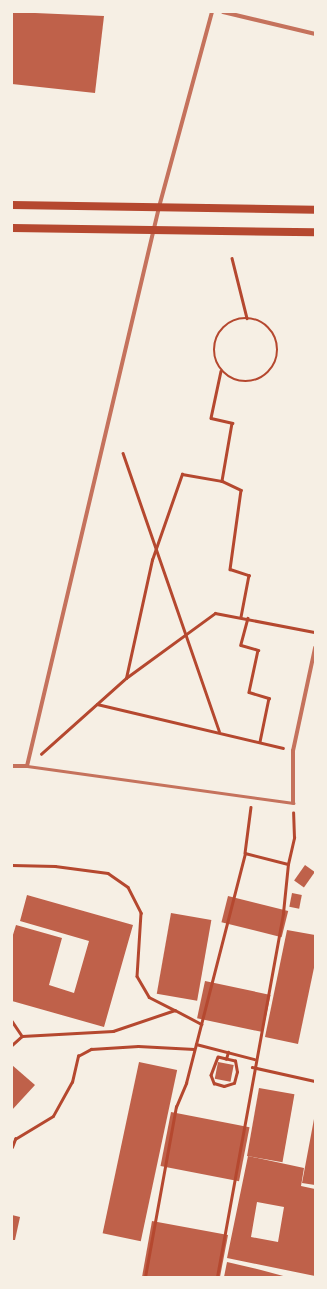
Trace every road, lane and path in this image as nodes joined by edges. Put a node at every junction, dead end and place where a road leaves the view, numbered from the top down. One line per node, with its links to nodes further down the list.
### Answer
1 (212, 12): 5 (street)
2 (223, 12): 3 (street)
3 (315, 34)
4 (12, 205): 5 (main road)
5 (159, 207): 6 (main road); 8 (street)
6 (315, 210)
7 (12, 228): 8 (main road)
8 (155, 229): 9 (main road); 27 (street)
9 (315, 232)
10 (232, 258): 11 (path)
11 (248, 318): 12 (path); 12 (path)
12 (221, 371): 14 (path)
13 (123, 453): 15 (path)
14 (222, 481): 15 (path); 16 (path)
15 (156, 548): 19 (path); 21 (path)
16 (241, 617): 17 (path); 19 (path)
17 (248, 618): 18 (path); 24 (path)
18 (315, 632)
19 (185, 635): 21 (path); 23 (path)
20 (315, 648): 25 (street)
21 (126, 678): 22 (path)
22 (97, 704): 23 (path); 27 (path)
23 (219, 731): 24 (path)
24 (260, 742): 25 (path)
25 (293, 751): 29 (street)
26 (12, 766): 27 (street)
27 (27, 766): 28 (lane)
28 (252, 799): 29 (lane); 30 (path)
29 (292, 803): 31 (path)
30 (245, 853): 31 (path); 35 (path)
31 (288, 864): 41 (path)
32 (12, 865): 33 (path)
33 (175, 1010): 35 (path); 36 (path)
34 (12, 1021): 36 (path)
35 (201, 1024): 37 (path)
36 (22, 1036): 38 (path)
37 (196, 1044): 39 (path); 40 (path)
38 (12, 1045)
39 (194, 1049): 45 (path); 46 (path)
40 (228, 1052): 41 (path); 42 (path)
41 (254, 1058): 43 (path)
42 (226, 1059): 42 (path)
43 (252, 1067): 44 (path); 47 (path)
44 (315, 1081)
45 (12, 1147)
46 (145, 1277)
47 (217, 1277)

